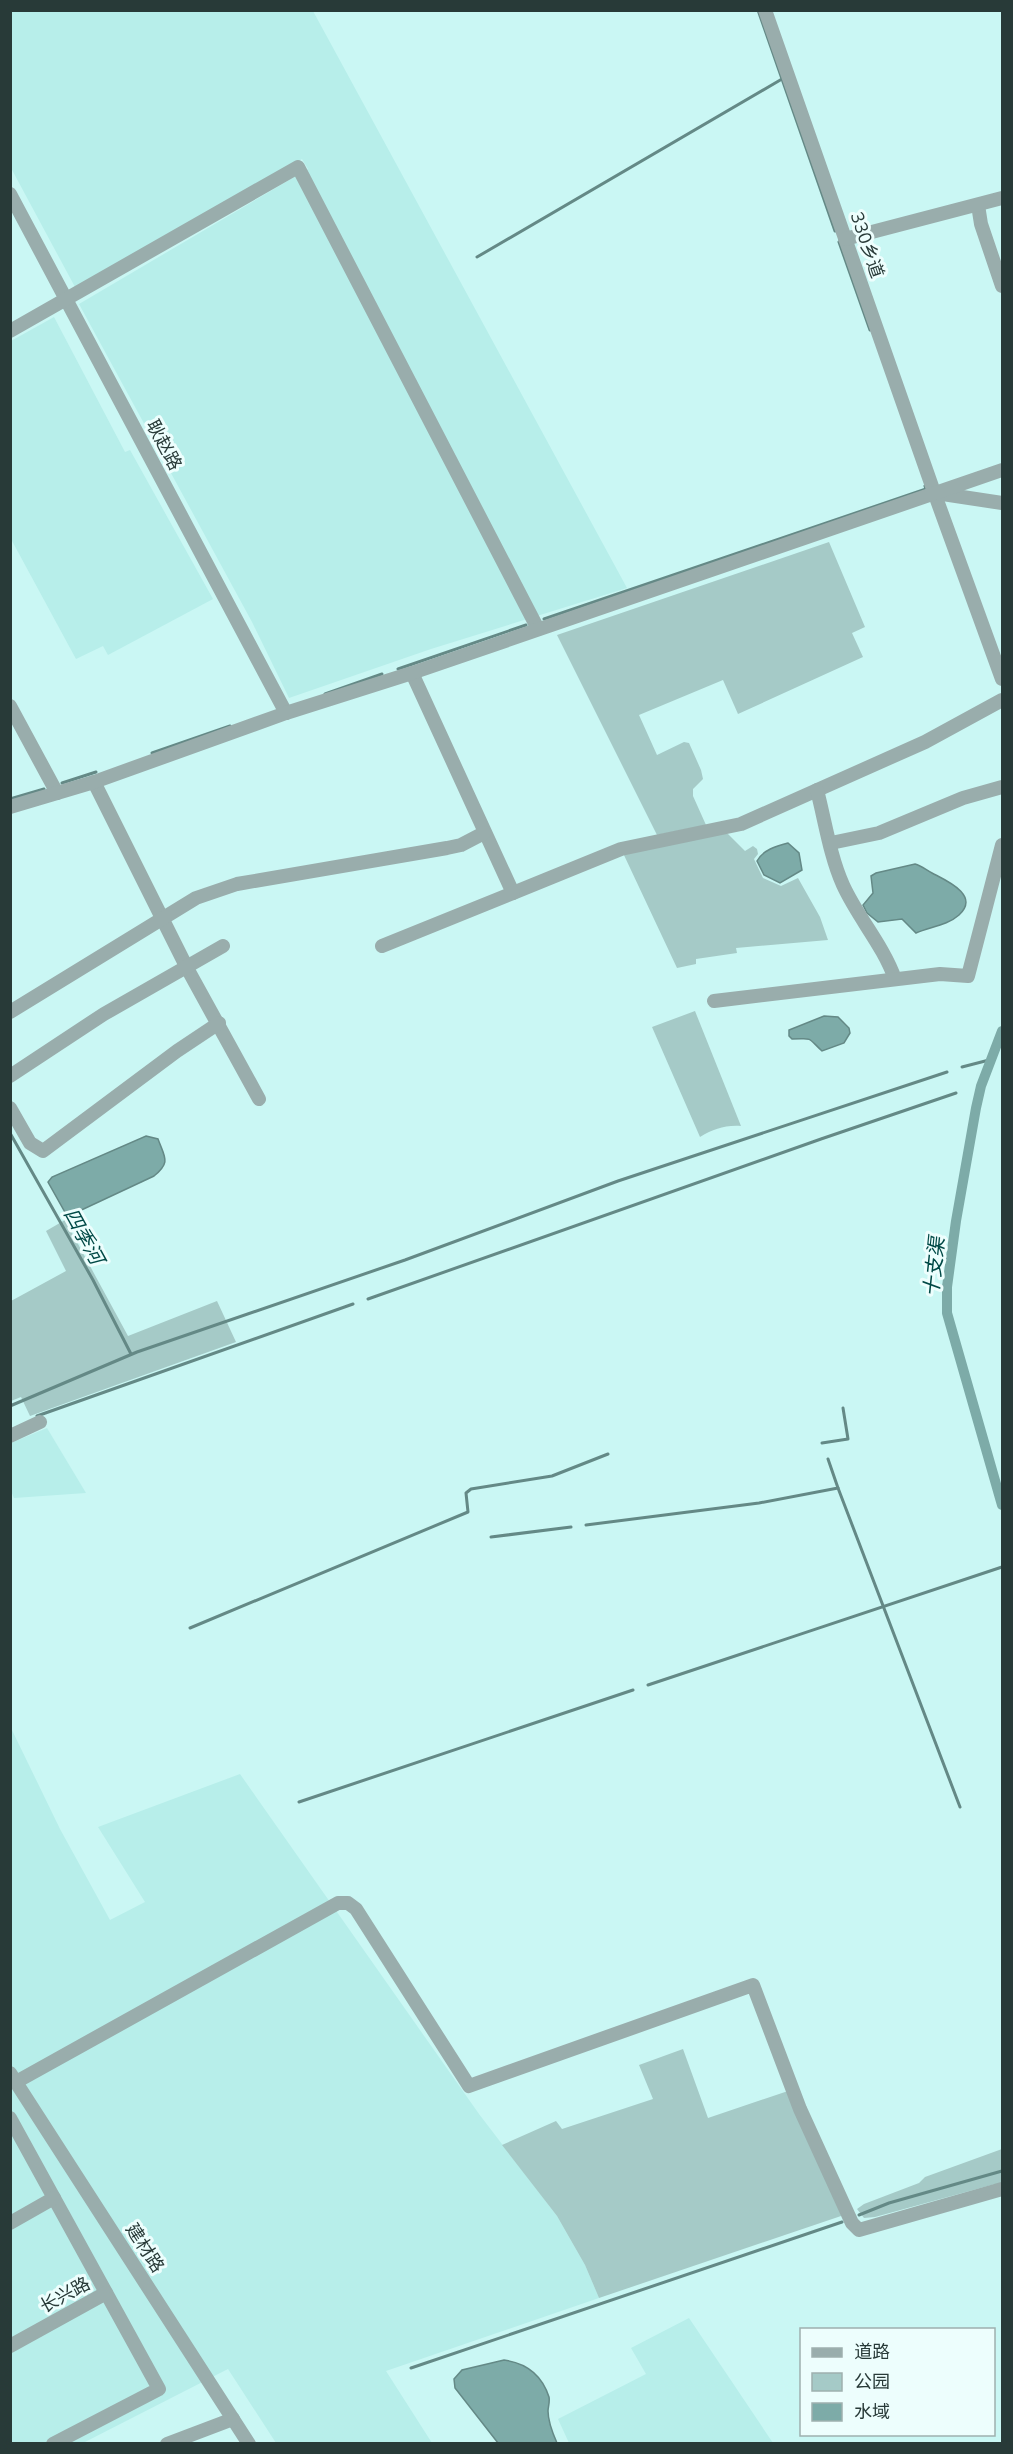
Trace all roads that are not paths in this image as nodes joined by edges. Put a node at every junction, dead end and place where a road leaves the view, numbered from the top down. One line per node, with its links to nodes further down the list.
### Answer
1 (765, 10): 5 (street, 330乡道)
2 (10, 194): 7 (street, 耿赵路)
3 (1002, 198): 4 (street)
4 (978, 205): 5 (street); 6 (street)
5 (845, 239): 10 (street, 330乡道)
6 (1002, 286)
7 (68, 300): 8 (street); 12 (street); 17 (street, 耿赵路)
8 (10, 332)
9 (1002, 470): 10 (street)
10 (934, 492): 11 (street); 12 (street); 14 (street, 330乡道)
11 (1002, 503)
12 (538, 629): 13 (street)
13 (412, 673): 17 (street); 23 (street)
14 (1002, 679)
15 (1002, 700): 20 (street)
16 (10, 706): 21 (street)
17 (286, 713): 18 (street)
18 (94, 782): 21 (street); 27 (street)
19 (1002, 787): 24 (street)
20 (817, 790): 24 (street); 26 (street)
21 (57, 793): 22 (street)
22 (10, 807)
23 (484, 833): 26 (street); 27 (street)
24 (831, 843): 31 (street)
25 (1002, 845): 31 (street)
26 (513, 893): 29 (street)
27 (163, 920): 30 (street); 33 (street)
28 (223, 946): 30 (street)
29 (382, 946)
30 (187, 968): 34 (street); 35 (street)
31 (895, 979): 32 (street)
32 (714, 1001)
33 (10, 1012)
34 (219, 1023): 36 (street); 37 (street)
35 (10, 1076)
36 (259, 1099)
37 (10, 1108)
38 (40, 1422): 39 (street)
39 (10, 1436)
40 (13, 2078): 42 (street); 47 (street, 建材路)
41 (10, 2118): 43 (street)
42 (1002, 2189)
43 (54, 2198): 44 (street); 45 (street)
44 (10, 2223)
45 (106, 2293): 46 (street, 长兴路); 48 (street)
46 (10, 2346)
47 (233, 2419): 49 (street); 50 (street, 建材路)
48 (52, 2444)
49 (167, 2444)
50 (249, 2444)

